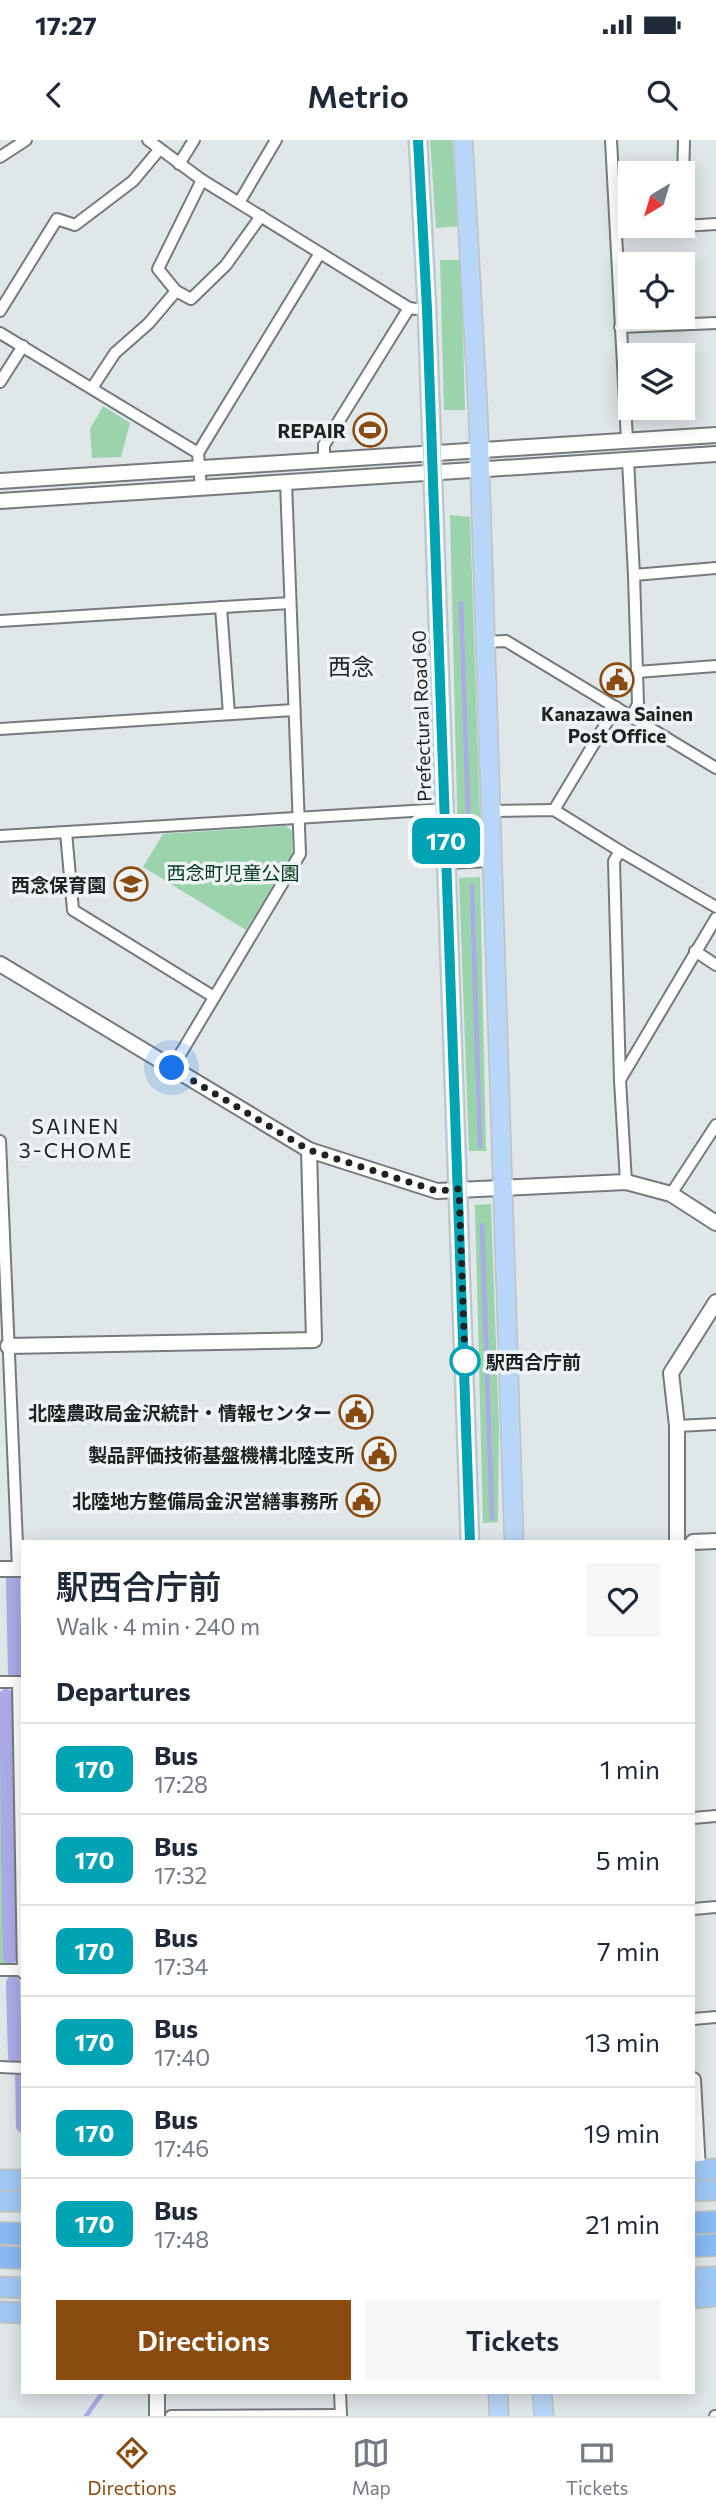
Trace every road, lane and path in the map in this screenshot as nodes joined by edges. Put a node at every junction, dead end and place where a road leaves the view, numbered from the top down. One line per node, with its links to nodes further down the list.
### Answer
1 (26, 140): 10 (street)
2 (148, 140): 9 (street)
3 (194, 140): 12 (street)
4 (276, 140): 14 (street)
5 (418, 140): 22 (main road, Prefectural Road 60)
6 (463, 140): 33 (main road)
7 (611, 140): 18 (street)
8 (684, 140): 11 (street)
9 (159, 150): 12 (street); 23 (street)
10 (0, 157)
11 (684, 161)
12 (179, 164): 13 (street)
13 (202, 180): 14 (street); 21 (street)
14 (240, 201): 15 (street)
15 (261, 216): 19 (street); 21 (street)
16 (716, 224): 17 (street)
17 (695, 225)
18 (616, 230): 20 (street)
19 (320, 253): 22 (street); 37 (street)
20 (618, 278)
21 (176, 291): 30 (street)
22 (418, 309): 34 (main road, Prefectural Road 60); 36 (street)
23 (0, 312)
24 (716, 323): 25 (street)
25 (695, 324)
26 (620, 329): 32 (street)
27 (0, 333): 28 (street)
28 (23, 346): 29 (street); 30 (street)
29 (0, 383)
30 (92, 388): 37 (street)
31 (716, 435): 32 (street)
32 (627, 440): 33 (street)
33 (479, 450): 34 (street); 39 (main road)
34 (432, 452): 36 (street); 40 (main road, Prefectural Road 60)
35 (716, 454): 38 (street)
36 (324, 459): 37 (street)
37 (198, 460): 41 (street); 43 (street)
38 (628, 460): 39 (street); 46 (street)
39 (479, 471): 40 (street); 50 (main road)
40 (433, 474): 42 (street); 59 (main road, Prefectural Road 60)
41 (0, 481)
42 (286, 482): 43 (street); 47 (street)
43 (201, 488): 44 (street)
44 (0, 501)
45 (716, 568): 46 (street)
46 (634, 575): 52 (street)
47 (290, 603): 48 (street); 54 (street)
48 (221, 607): 49 (street); 55 (street)
49 (0, 621)
50 (485, 642): 53 (street); 61 (main road)
51 (716, 666): 52 (street)
52 (637, 672): 56 (street)
53 (616, 707): 56 (street); 60 (street)
54 (294, 710): 55 (street); 62 (street)
55 (229, 715): 57 (street)
56 (632, 716): 58 (street)
57 (0, 729)
58 (716, 768)
59 (445, 809): 62 (street); 67 (main road, Prefectural Road 60)
60 (554, 810): 61 (street); 65 (street)
61 (490, 811): 66 (main road)
62 (297, 817): 63 (street); 73 (street)
63 (66, 832): 64 (street); 73 (street)
64 (0, 836)
65 (620, 850): 68 (street); 75 (street)
66 (491, 861): 67 (street); 80 (main road)
67 (447, 863): 81 (main road, Prefectural Road 60)
68 (716, 907)
69 (716, 918): 70 (street)
70 (695, 951): 72 (street); 75 (street)
71 (0, 964): 74 (street)
72 (716, 965)
73 (214, 997): 74 (street)
74 (172, 1068): 78 (street)
75 (620, 1080): 79 (street)
76 (716, 1125): 82 (street)
77 (0, 1141): 84 (street)
78 (309, 1150): 81 (street); 86 (street)
79 (626, 1182): 80 (street); 82 (street)
80 (502, 1188): 81 (street); 92 (main road)
81 (459, 1189): 91 (main road, Prefectural Road 60)
82 (671, 1194): 83 (street)
83 (716, 1223)
84 (2, 1258): 86 (street)
85 (716, 1302): 88 (street)
86 (4, 1346): 90 (street)
87 (716, 1424): 88 (street)
88 (677, 1426): 93 (street)
89 (0, 1450): 90 (street)
90 (14, 1450): 96 (street)
91 (470, 1540)
92 (514, 1540)
93 (677, 1540)
94 (716, 1541): 95 (street)
95 (695, 1542)
96 (20, 1568): 97 (street)
97 (0, 1569)
98 (0, 1682): 99 (street)
99 (20, 1682): 100 (street)
100 (21, 1731)
101 (716, 1816): 102 (street)
102 (695, 1818)
103 (716, 1907): 104 (street)
104 (695, 1909)
105 (0, 1970): 106 (street)
106 (21, 1971)
107 (716, 2017): 108 (street)
108 (695, 2019)
109 (0, 2067): 110 (street)
110 (21, 2068)
111 (695, 2100): 112 (street)
112 (702, 2170)
113 (0, 2179): 114 (highway)
114 (21, 2180)
115 (716, 2190): 116 (highway)
116 (695, 2191)
117 (0, 2201): 118 (highway)
118 (21, 2202)
119 (716, 2222): 120 (highway)
120 (695, 2223)
121 (0, 2233): 122 (highway)
122 (21, 2234)
123 (716, 2245): 124 (highway)
124 (695, 2246)
125 (0, 2257): 126 (highway)
126 (21, 2258)
127 (716, 2277): 128 (highway)
128 (695, 2278)
129 (0, 2287): 130 (highway)
130 (21, 2288)
131 (716, 2296): 132 (highway)
132 (695, 2298)
133 (0, 2312): 134 (highway)
134 (21, 2313)
135 (157, 2394): 140 (street)
136 (340, 2394): 139 (street)
137 (498, 2394): 142 (main road)
138 (542, 2394): 143 (main road)
139 (341, 2415): 141 (street)
140 (157, 2416)
141 (171, 2416)
142 (499, 2416)
143 (544, 2416)

